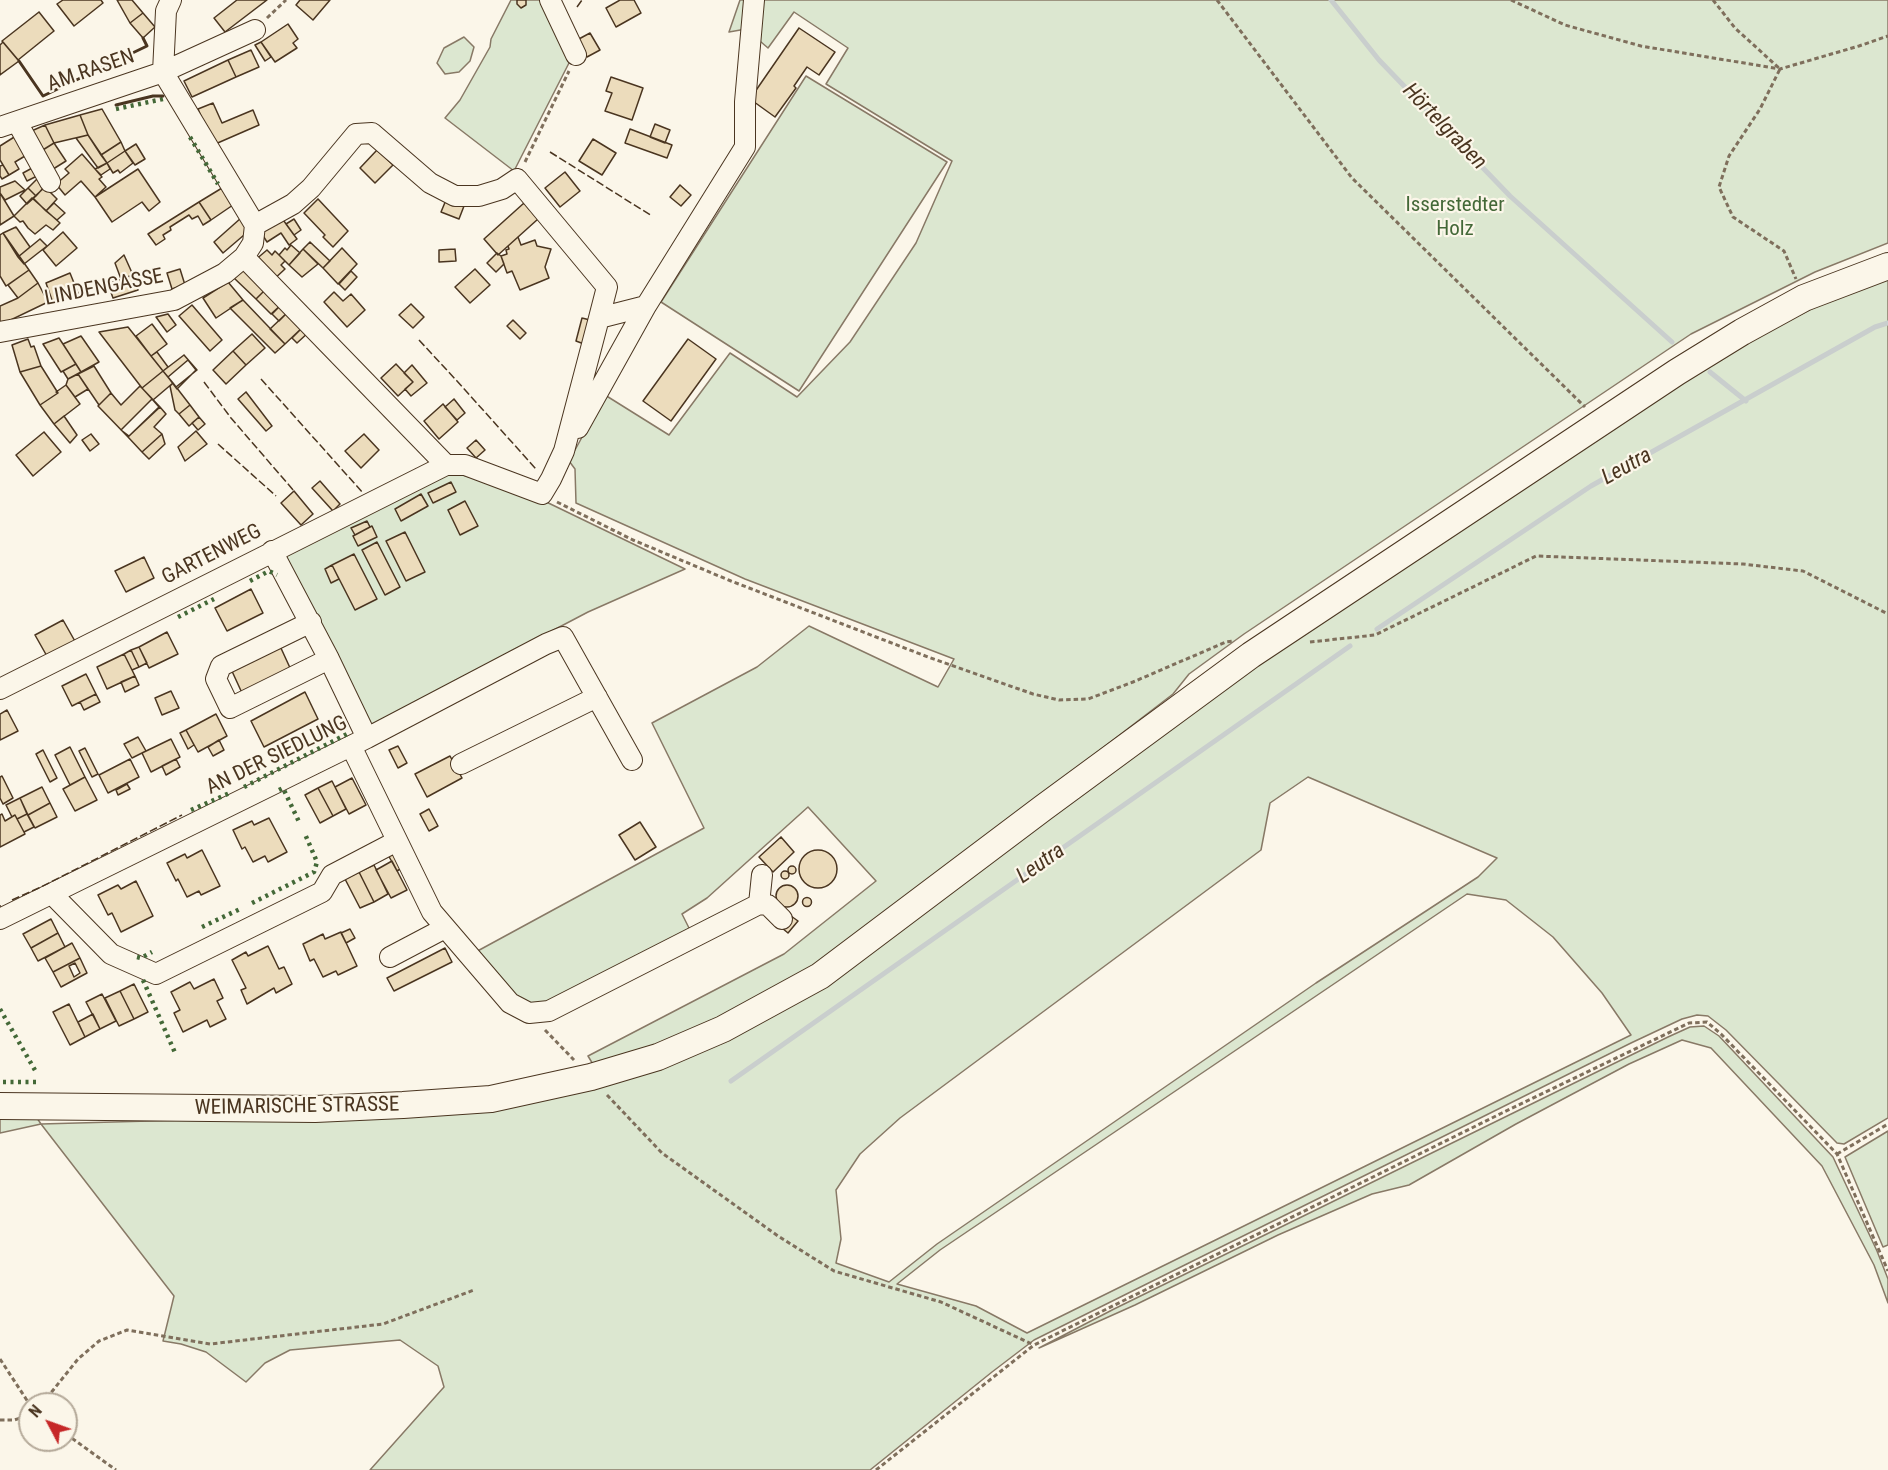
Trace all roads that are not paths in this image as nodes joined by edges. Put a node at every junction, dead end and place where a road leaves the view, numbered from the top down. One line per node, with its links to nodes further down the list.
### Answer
1 (171, 0): 6 (street, AM RASEN)
2 (549, 0): 5 (street)
3 (754, 0): 12 (street)
4 (255, 30): 6 (street)
5 (576, 55)
6 (163, 72): 7 (street, AM RASEN); 9 (street)
7 (8, 124): 8 (street)
8 (50, 182)
9 (255, 225): 10 (street); 13 (street)
10 (244, 257): 14 (street, LINDENGASSE); 16 (street)
11 (1888, 267): 33 (main road, WEIMARISCHE STRASSE)
12 (646, 306): 13 (street); 15 (street)
13 (599, 318): 15 (street)
14 (0, 332)
15 (564, 451): 16 (street)
16 (446, 465): 17 (street, GARTENWEG)
17 (272, 551): 18 (street, AN DER SIEDLUNG); 20 (street, GARTENWEG)
18 (310, 622): 19 (street, AN DER SIEDLUNG); 19 (street)
19 (329, 659): 22 (street, AN DER SIEDLUNG)
20 (0, 689)
21 (597, 697): 22 (street); 23 (street); 24 (street)
22 (359, 742): 25 (street); 27 (street, AN DER SIEDLUNG)
23 (632, 760)
24 (461, 764)
25 (397, 841): 27 (street); 31 (street)
26 (762, 875): 28 (street)
27 (52, 894): 29 (street, AN DER SIEDLUNG)
28 (759, 904): 30 (street); 31 (street)
29 (0, 919)
30 (782, 919)
31 (445, 928): 32 (street)
32 (390, 957)
33 (0, 1106)

